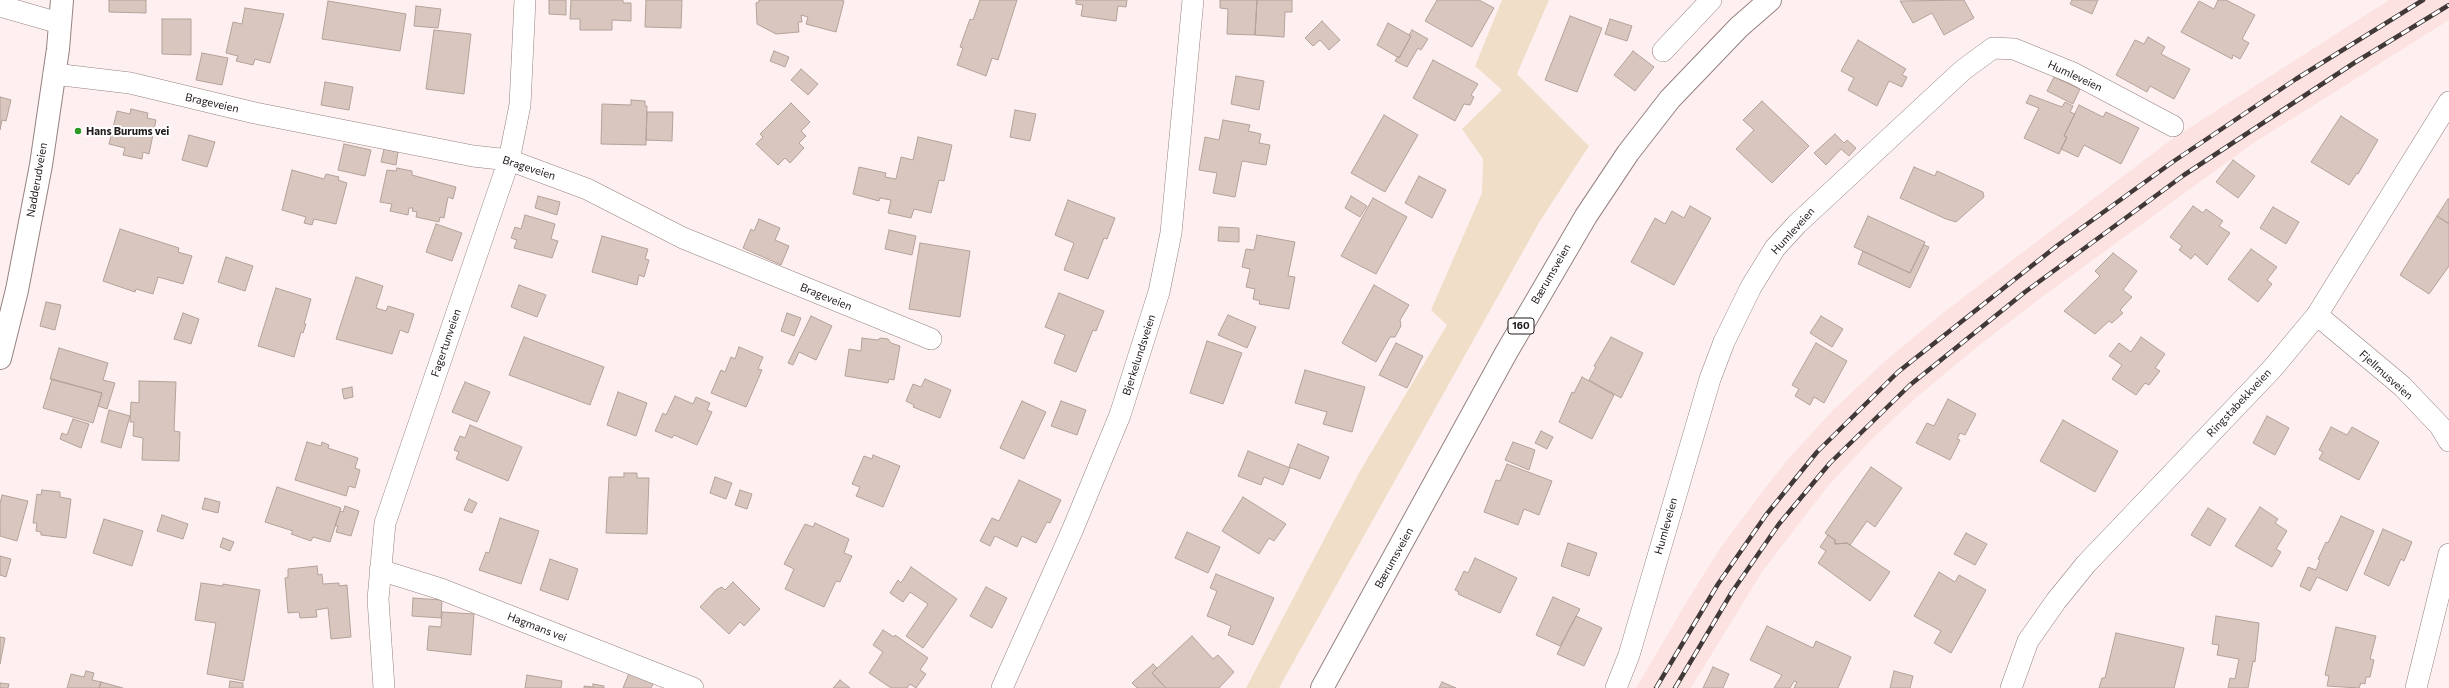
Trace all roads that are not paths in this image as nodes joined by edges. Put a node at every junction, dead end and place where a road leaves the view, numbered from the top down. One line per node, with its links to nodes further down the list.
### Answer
1 (62, 0): 7 (main road, Nadderudveien)
2 (525, 0): 12 (street, Fagertunveien)
3 (1193, 0): 21 (street, Bjerkelundsveien)
4 (1711, 0): 8 (street)
5 (1770, 0): 22 (main road, Bærumsveien / 160)
6 (0, 6): 7 (street)
7 (60, 23): 9 (main road, Nadderudveien)
8 (1663, 51)
9 (54, 74): 12 (street, Brageveien); 15 (main road, Nadderudveien)
10 (2449, 102): 13 (street, Ringstabekkveien)
11 (2173, 126): 23 (street, Humleveien)
12 (509, 160): 14 (street, Brageveien); 18 (street, Fagertunveien)
13 (2317, 315): 16 (street, Fjellmusveien); 24 (street, Ringstabekkveien)
14 (931, 340)
15 (0, 358)
16 (2449, 441)
17 (2449, 554): 25 (street)
18 (380, 570): 19 (street, Fagertunveien); 20 (street, Hagmans vei)
19 (384, 688)
20 (692, 688)
21 (1002, 688)
22 (1322, 688)
23 (1616, 688)
24 (2011, 688)
25 (2416, 688)

